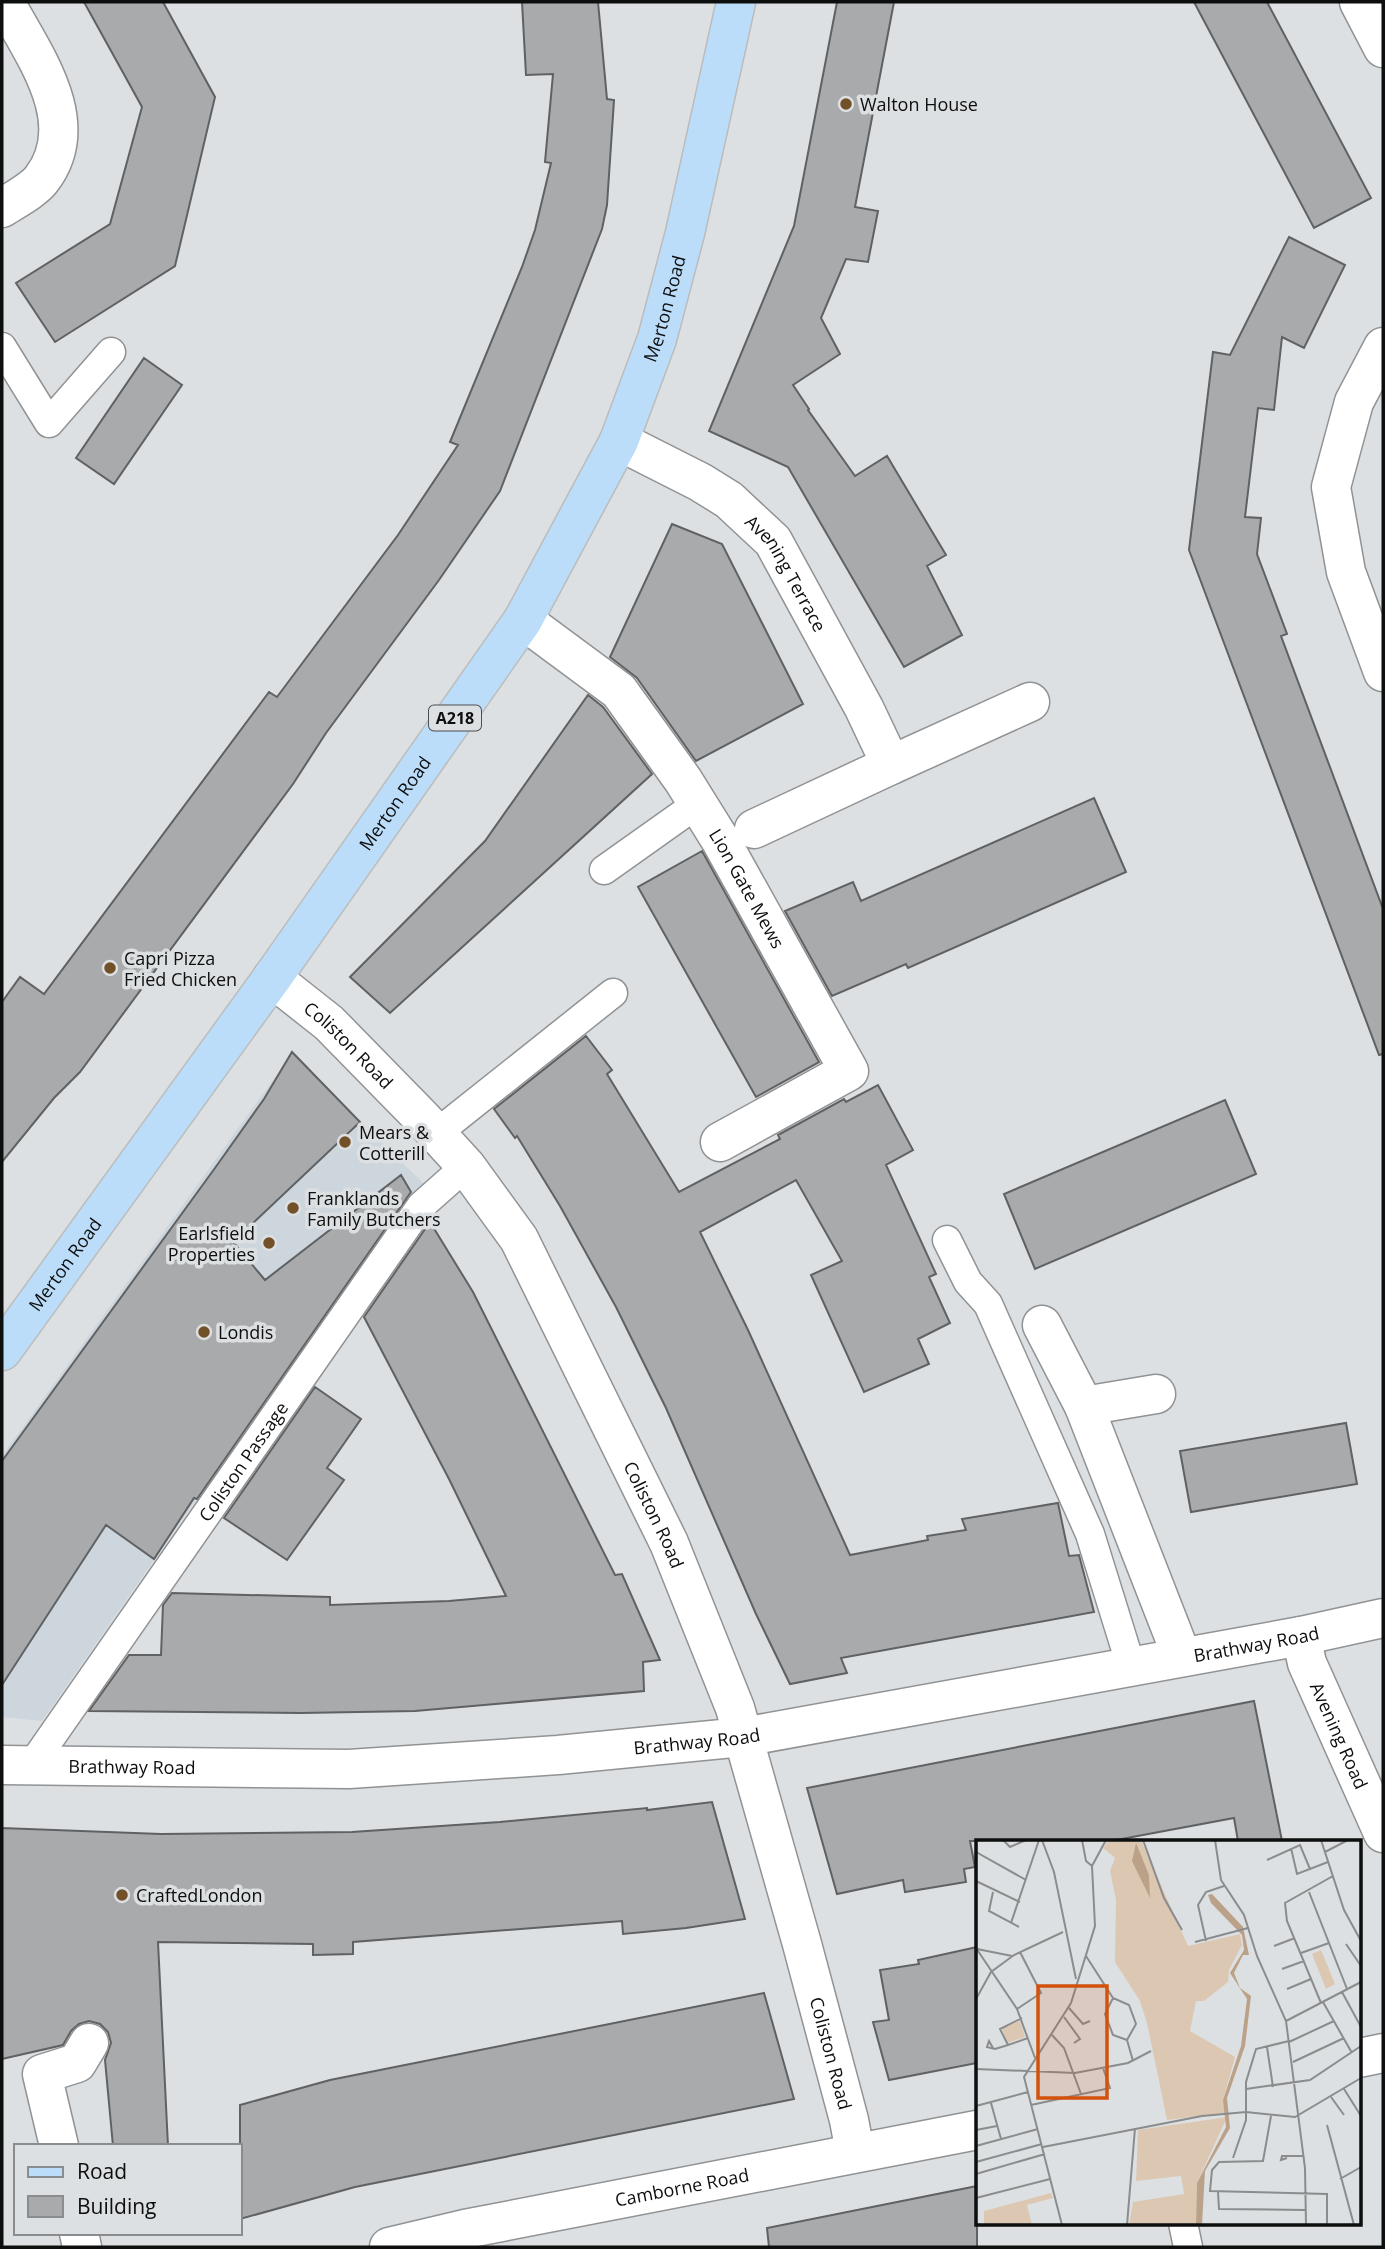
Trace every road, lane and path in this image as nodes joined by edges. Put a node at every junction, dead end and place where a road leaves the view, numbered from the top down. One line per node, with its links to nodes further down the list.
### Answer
1 (5, 2): 5 (street)
2 (736, 2): 9 (main road, Merton Road / A218)
3 (1359, 2): 4 (street)
4 (1383, 48)
5 (2, 208)
6 (2, 347): 8 (lane)
7 (1383, 347): 11 (street)
8 (111, 352)
9 (619, 440): 10 (main road, Merton Road / A218); 13 (street, Avening Terrace)
10 (523, 620): 14 (street, Lion Gate Mews); 17 (main road, Merton Road / A218)
11 (1383, 672)
12 (1030, 702): 13 (street)
13 (891, 765): 15 (street)
14 (697, 804): 16 (lane); 20 (street, Lion Gate Mews)
15 (754, 829)
16 (604, 870)
17 (272, 978): 19 (street, Coliston Road); 24 (main road, Merton Road / A218)
18 (613, 993): 19 (lane)
19 (437, 1133): 21 (street, Coliston Road)
20 (720, 1142)
21 (466, 1166): 31 (street, Coliston Road); 32 (lane, Coliston Passage)
22 (947, 1240): 30 (lane)
23 (1042, 1325): 26 (street)
24 (2, 1351)
25 (1156, 1394): 26 (street)
26 (1084, 1406): 29 (street)
27 (1383, 1618): 28 (street, Brathway Road)
28 (1301, 1636): 29 (street, Brathway Road); 33 (street, Avening Road)
29 (1182, 1657): 30 (street, Brathway Road)
30 (1131, 1666): 31 (street, Brathway Road)
31 (743, 1737): 32 (street, Brathway Road); 39 (street, Coliston Road)
32 (16, 1765)
33 (1383, 1833)
34 (89, 2043): 38 (street)
35 (1383, 2053): 36 (street)
36 (1360, 2058)
37 (976, 2130): 39 (street, Camborne Road)
38 (59, 2144)
39 (855, 2152): 41 (street, Camborne Road)
40 (1183, 2224): 42 (lane)
41 (389, 2247)
42 (1188, 2247)

